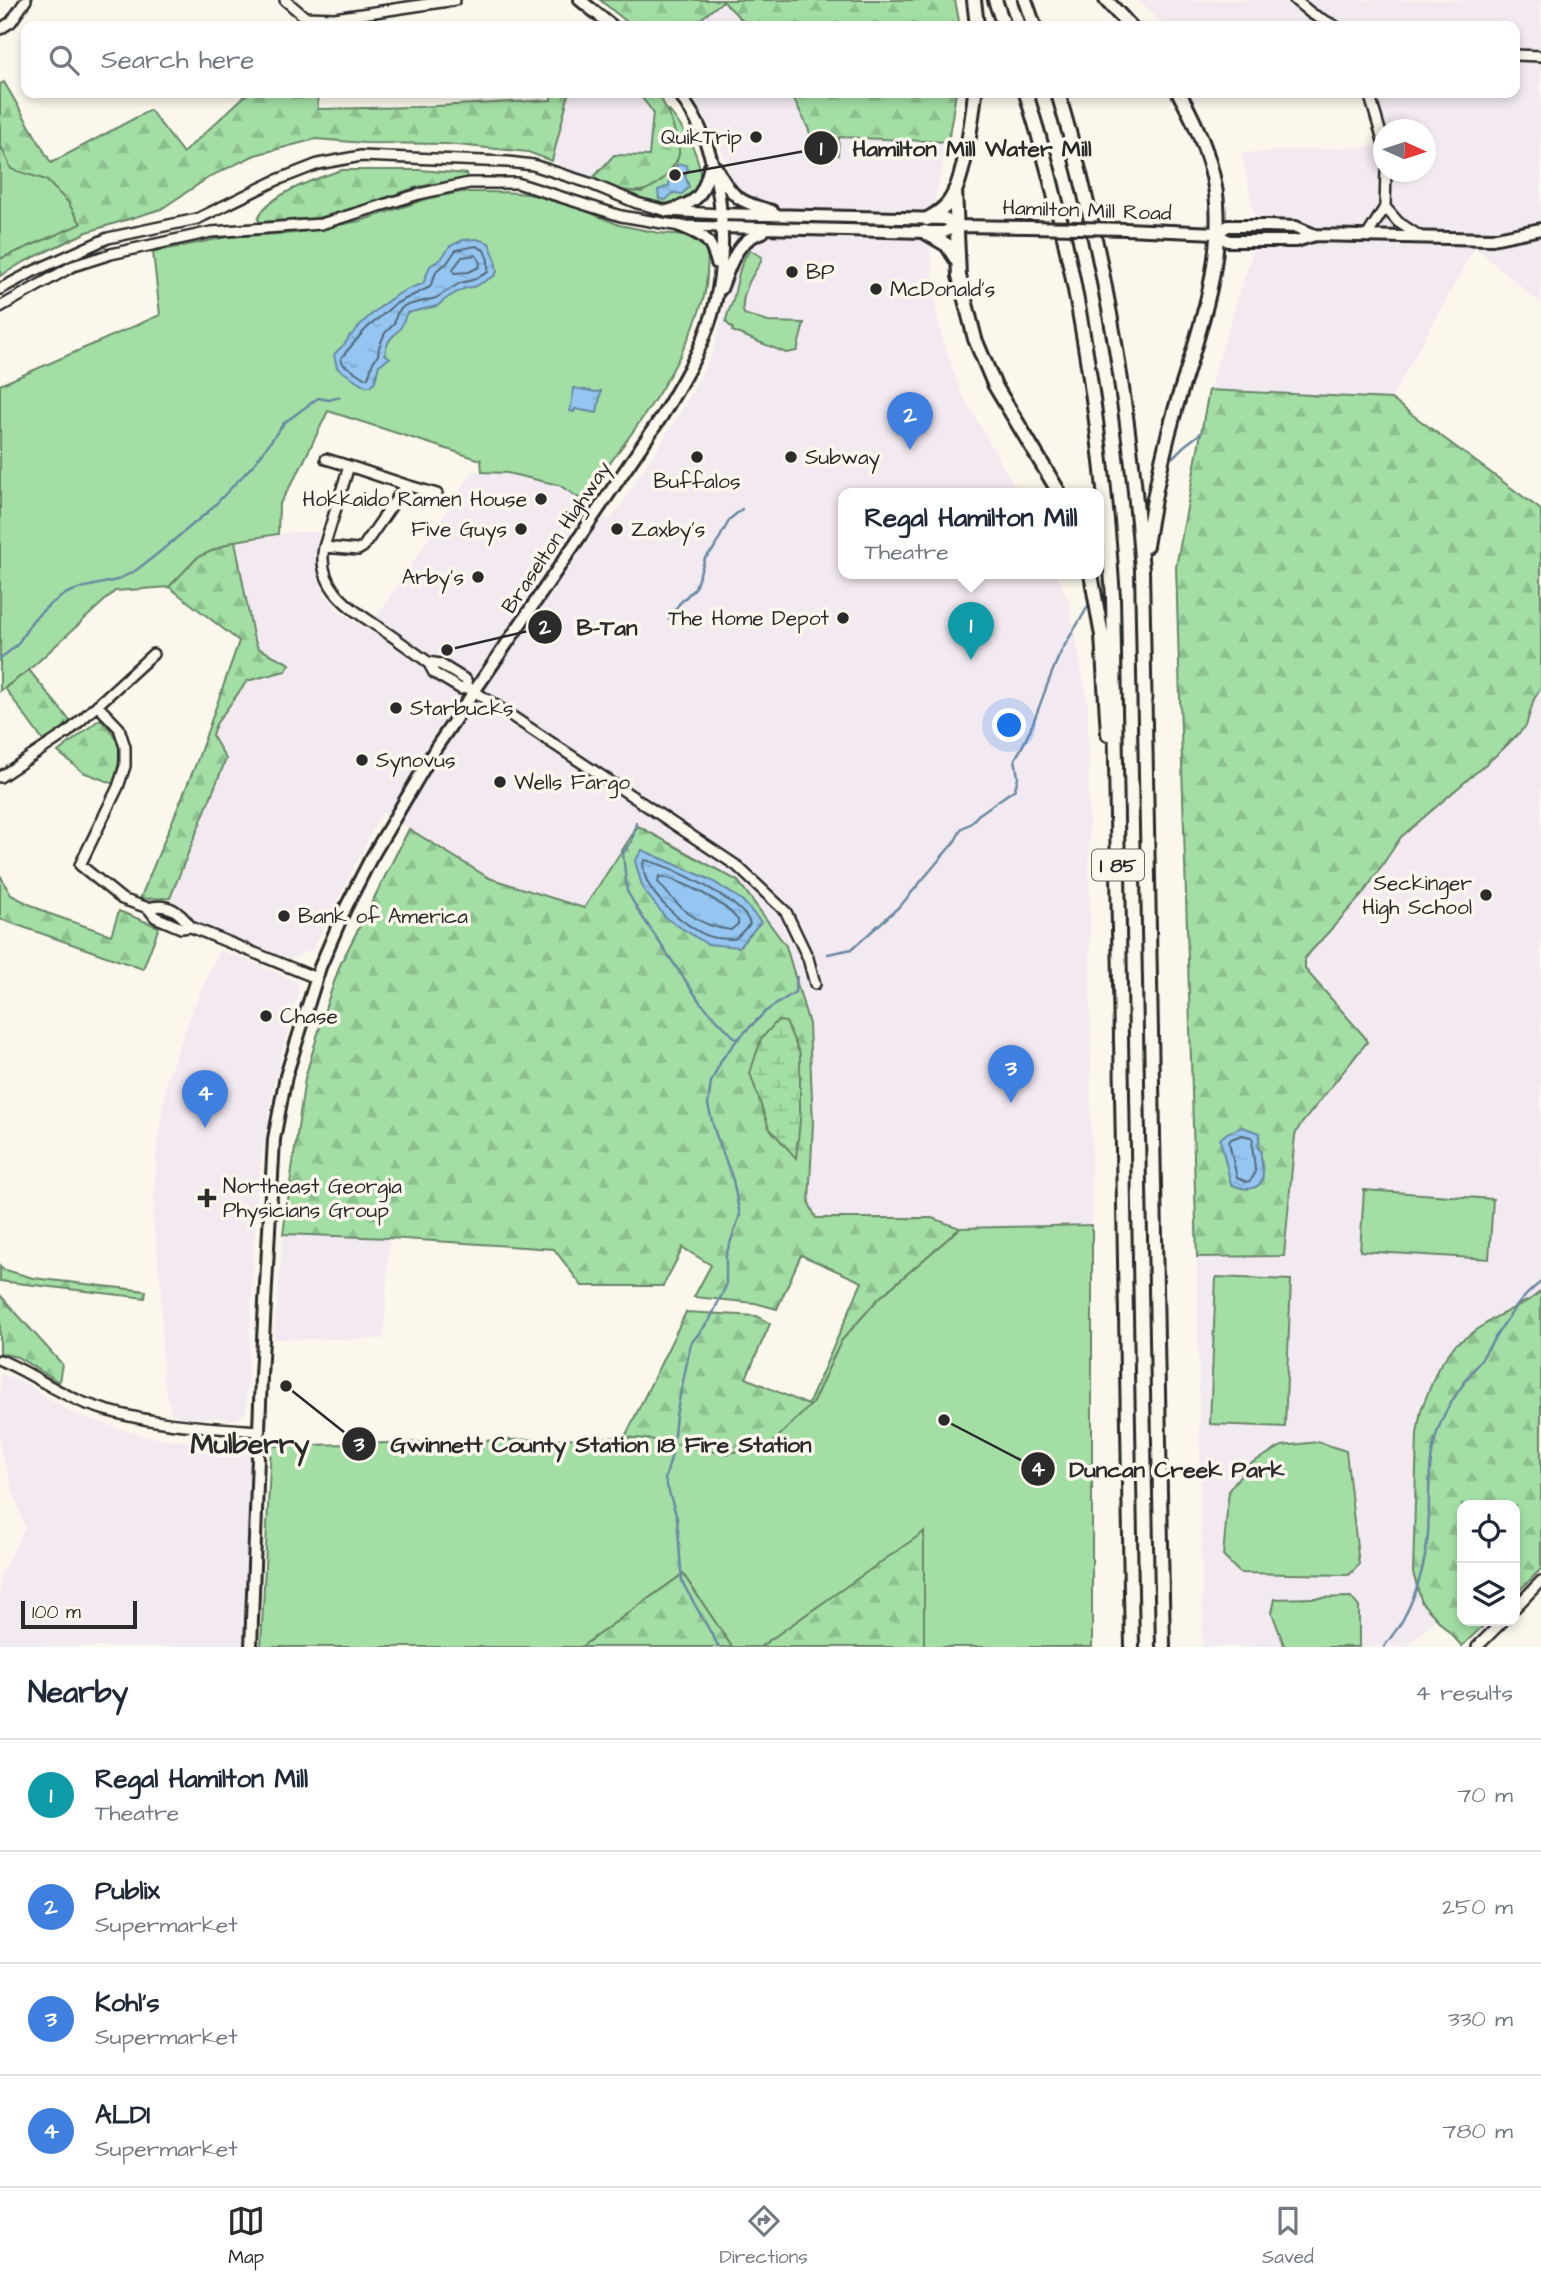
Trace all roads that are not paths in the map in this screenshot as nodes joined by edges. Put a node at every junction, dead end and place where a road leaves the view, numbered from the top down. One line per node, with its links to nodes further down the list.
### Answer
1 (26, 0): 16 (street)
2 (285, 0): 3 (street)
3 (455, 0)
4 (580, 0): 10 (main road)
5 (974, 0): 11 (highway)
6 (995, 0): 12 (highway)
7 (1025, 0): 13 (highway)
8 (1106, 0): 14 (highway)
9 (1295, 0): 15 (street)
10 (606, 21)
11 (976, 21)
12 (1002, 21)
13 (1032, 21)
14 (1125, 21)
15 (1325, 21)
16 (0, 29)
17 (1520, 55): 18 (street)
18 (1541, 56)
19 (682, 98): 26 (main road, Braselton Highway)
20 (974, 98): 28 (highway)
21 (1027, 98): 59 (highway, I 85)
22 (1059, 98): 53 (highway, I 85)
23 (1182, 98): 39 (highway)
24 (1370, 98): 25 (street)
25 (1377, 119)
26 (712, 159): 30 (main road); 31 (main road, Braselton Highway); 32 (main road)
27 (1386, 182): 29 (street)
28 (955, 190): 33 (highway); 35 (highway)
29 (1385, 207): 40 (street); 41 (street)
30 (667, 211): 31 (street); 44 (street)
31 (720, 214): 32 (main road, Hamilton Mill Road); 36 (main road, Braselton Highway)
32 (788, 215): 33 (main road, Hamilton Mill Road)
33 (926, 225): 35 (main road, Hamilton Mill Road); 37 (main road, Hamilton Mill Road); 42 (highway)
34 (680, 226): 36 (street); 43 (main road); 45 (street)
35 (957, 226): 39 (main road, Hamilton Mill Road, bridge); 42 (highway)
36 (721, 227): 37 (main road, Hamilton Mill Road); 43 (main road, Braselton Highway)
37 (776, 228): 46 (main road)
38 (1541, 229): 41 (main road, Hamilton Mill Road)
39 (1216, 233): 40 (main road, Hamilton Mill Road); 53 (highway)
40 (1367, 236): 41 (main road, Hamilton Mill Road)
41 (1421, 237)
42 (959, 264): 50 (highway)
43 (719, 272): 46 (main road, Braselton Highway)
44 (0, 289)
45 (0, 307)
46 (712, 313): 56 (main road, Braselton Highway)
47 (327, 459): 48 (street)
48 (349, 466): 49 (street); 52 (street)
49 (406, 485): 51 (street); 52 (street)
50 (1056, 488)
51 (436, 494)
52 (324, 547): 56 (street)
53 (1142, 570): 71 (highway, I 85)
54 (1092, 579): 59 (highway)
55 (153, 654): 57 (street)
56 (471, 689): 62 (main road, Braselton Highway); 63 (street)
57 (97, 705): 58 (street); 60 (street)
58 (0, 777)
59 (1117, 823): 70 (highway, I 85)
60 (148, 908): 61 (street); 61 (street)
61 (191, 927): 62 (street)
62 (316, 978): 65 (main road, Braselton Highway)
63 (816, 984)
64 (0, 1360): 65 (street)
65 (259, 1432): 69 (main road, Braselton Highway)
66 (1541, 1581): 67 (street)
67 (1520, 1603)
68 (1498, 1626): 72 (street)
69 (251, 1647)
70 (1132, 1647)
71 (1163, 1647)
72 (1477, 1647)

